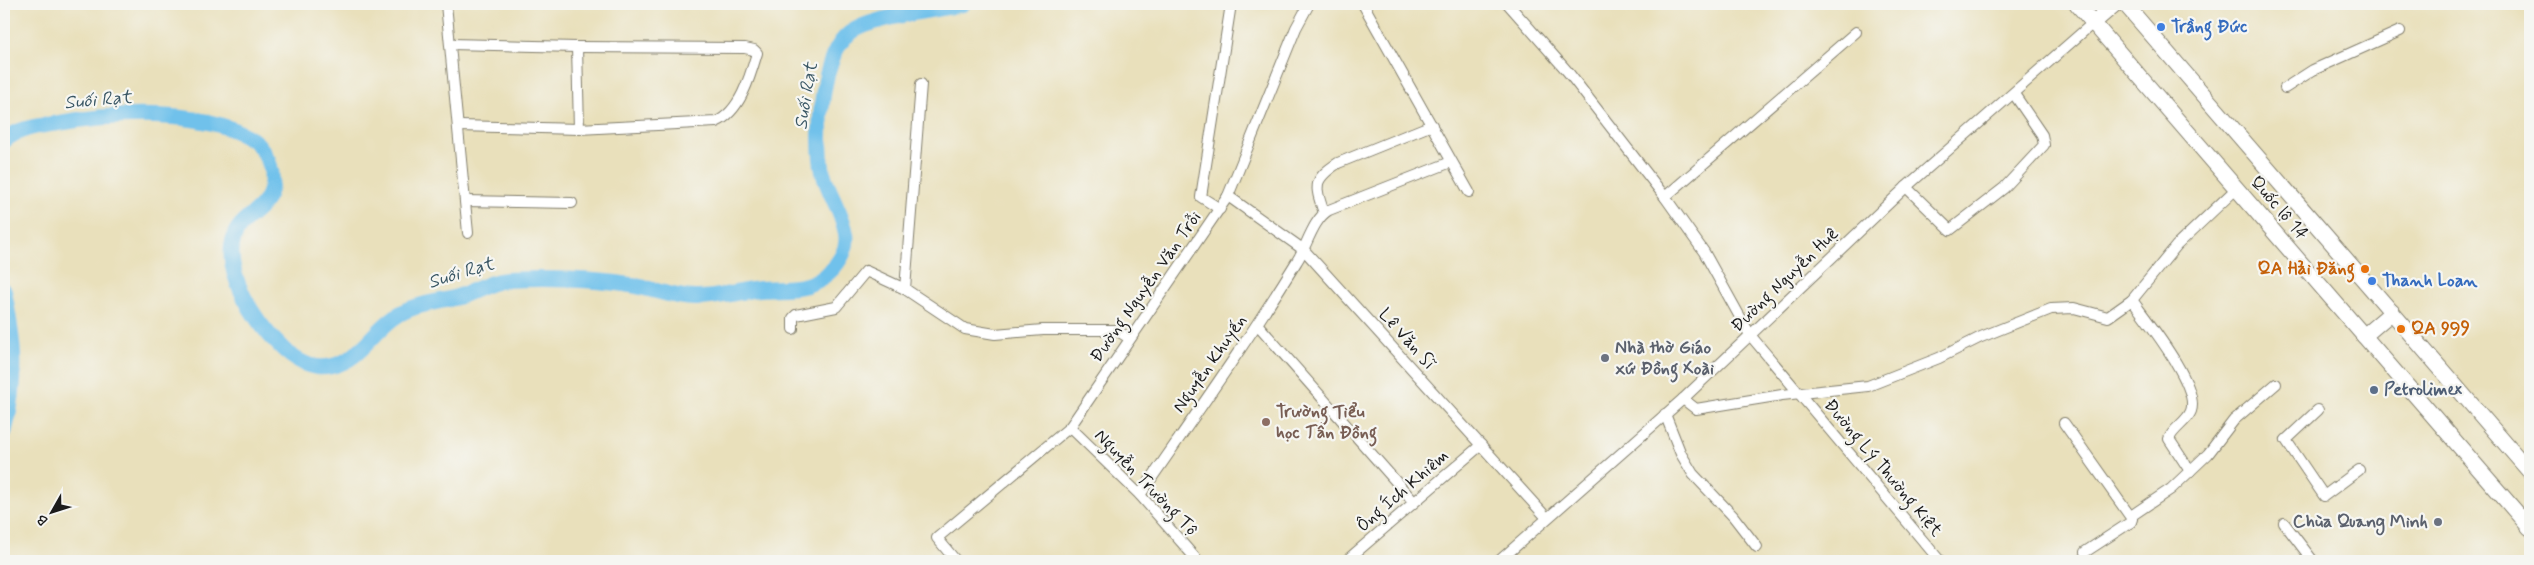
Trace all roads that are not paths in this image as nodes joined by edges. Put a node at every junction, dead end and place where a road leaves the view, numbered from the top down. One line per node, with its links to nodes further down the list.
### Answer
1 (446, 4): 12 (street)
2 (1232, 4): 28 (street)
3 (1309, 4): 24 (street, Đường Nguyễn Văn Trỗi)
4 (1363, 4): 17 (street)
5 (1508, 4): 25 (street, Đường Lý Thường Kiệt)
6 (2077, 4): 9 (highway, Quốc lộ 14)
7 (2115, 4): 9 (highway)
8 (2125, 4): 34 (highway, Quốc lộ 14)
9 (2093, 23): 16 (street, Đường Nguyễn Huệ); 22 (highway, Quốc lộ 14)
10 (2400, 31): 15 (street)
11 (1856, 32): 25 (street)
12 (450, 44): 13 (street); 18 (street)
13 (577, 48): 19 (street); 19 (street)
14 (921, 84): 32 (street)
15 (2285, 88)
16 (2014, 94): 21 (street, Đường Nguyễn Huệ); 21 (street)
17 (1432, 125): 20 (street); 29 (street)
18 (459, 126): 19 (street); 26 (street)
19 (580, 129)
20 (1451, 162): 23 (street); 29 (street)
21 (1906, 186): 37 (street, Đường Nguyễn Huệ)
22 (2237, 188): 33 (street); 38 (highway, Quốc lộ 14)
23 (1469, 192)
24 (1228, 196): 28 (street, Đường Nguyễn Văn Trỗi); 31 (street, Lê Văn Sĩ)
25 (1665, 197): 37 (street, Đường Lý Thường Kiệt)
26 (465, 201): 27 (street); 30 (street)
27 (572, 203)
28 (1220, 209): 39 (street, Đường Nguyễn Văn Trỗi)
29 (1324, 213): 31 (street, Nguyễn Khuyến)
30 (468, 233)
31 (1304, 250): 35 (street, Nguyễn Khuyến); 47 (street, Lê Văn Sĩ)
32 (905, 290): 36 (street); 39 (street)
33 (2132, 300): 41 (street); 49 (street)
34 (2392, 312): 38 (highway); 50 (highway, Quốc lộ 14)
35 (1258, 325): 51 (street, Nguyễn Khuyến); 52 (street)
36 (792, 328)
37 (1750, 335): 41 (street, Đường Lý Thường Kiệt); 42 (street, Đường Nguyễn Huệ)
38 (2364, 336): 56 (highway, Quốc lộ 14)
39 (1129, 338): 46 (street, Đường Nguyễn Văn Trỗi)
40 (2276, 384): 49 (street)
41 (1802, 394): 42 (street); 64 (street, Đường Lý Thường Kiệt)
42 (1683, 399): 44 (street, Đường Nguyễn Huệ)
43 (2318, 410): 48 (street)
44 (1665, 414): 54 (street, Đường Nguyễn Huệ); 57 (street)
45 (2064, 423): 53 (street)
46 (1070, 427): 51 (street, Nguyễn Trường Tộ); 60 (street, Đường Nguyễn Văn Trỗi)
47 (1480, 445): 52 (street, Ông Ích Khiêm); 54 (street, Lê Văn Sĩ)
48 (2359, 470)
49 (2190, 471): 53 (street)
50 (2530, 472)
51 (1140, 495): 61 (street, Nguyễn Trường Tộ)
52 (1414, 502): 62 (street, Ông Ích Khiêm)
53 (2131, 516): 58 (street)
54 (1547, 518): 59 (street, Đường Nguyễn Huệ)
55 (2284, 523): 65 (street)
56 (2530, 528)
57 (1757, 547)
58 (2085, 552)
59 (1508, 558): 63 (street, Đường Nguyễn Huệ)
60 (956, 561)
61 (1198, 561)
62 (1346, 561)
63 (1499, 561)
64 (1940, 561)
65 (2313, 561)

